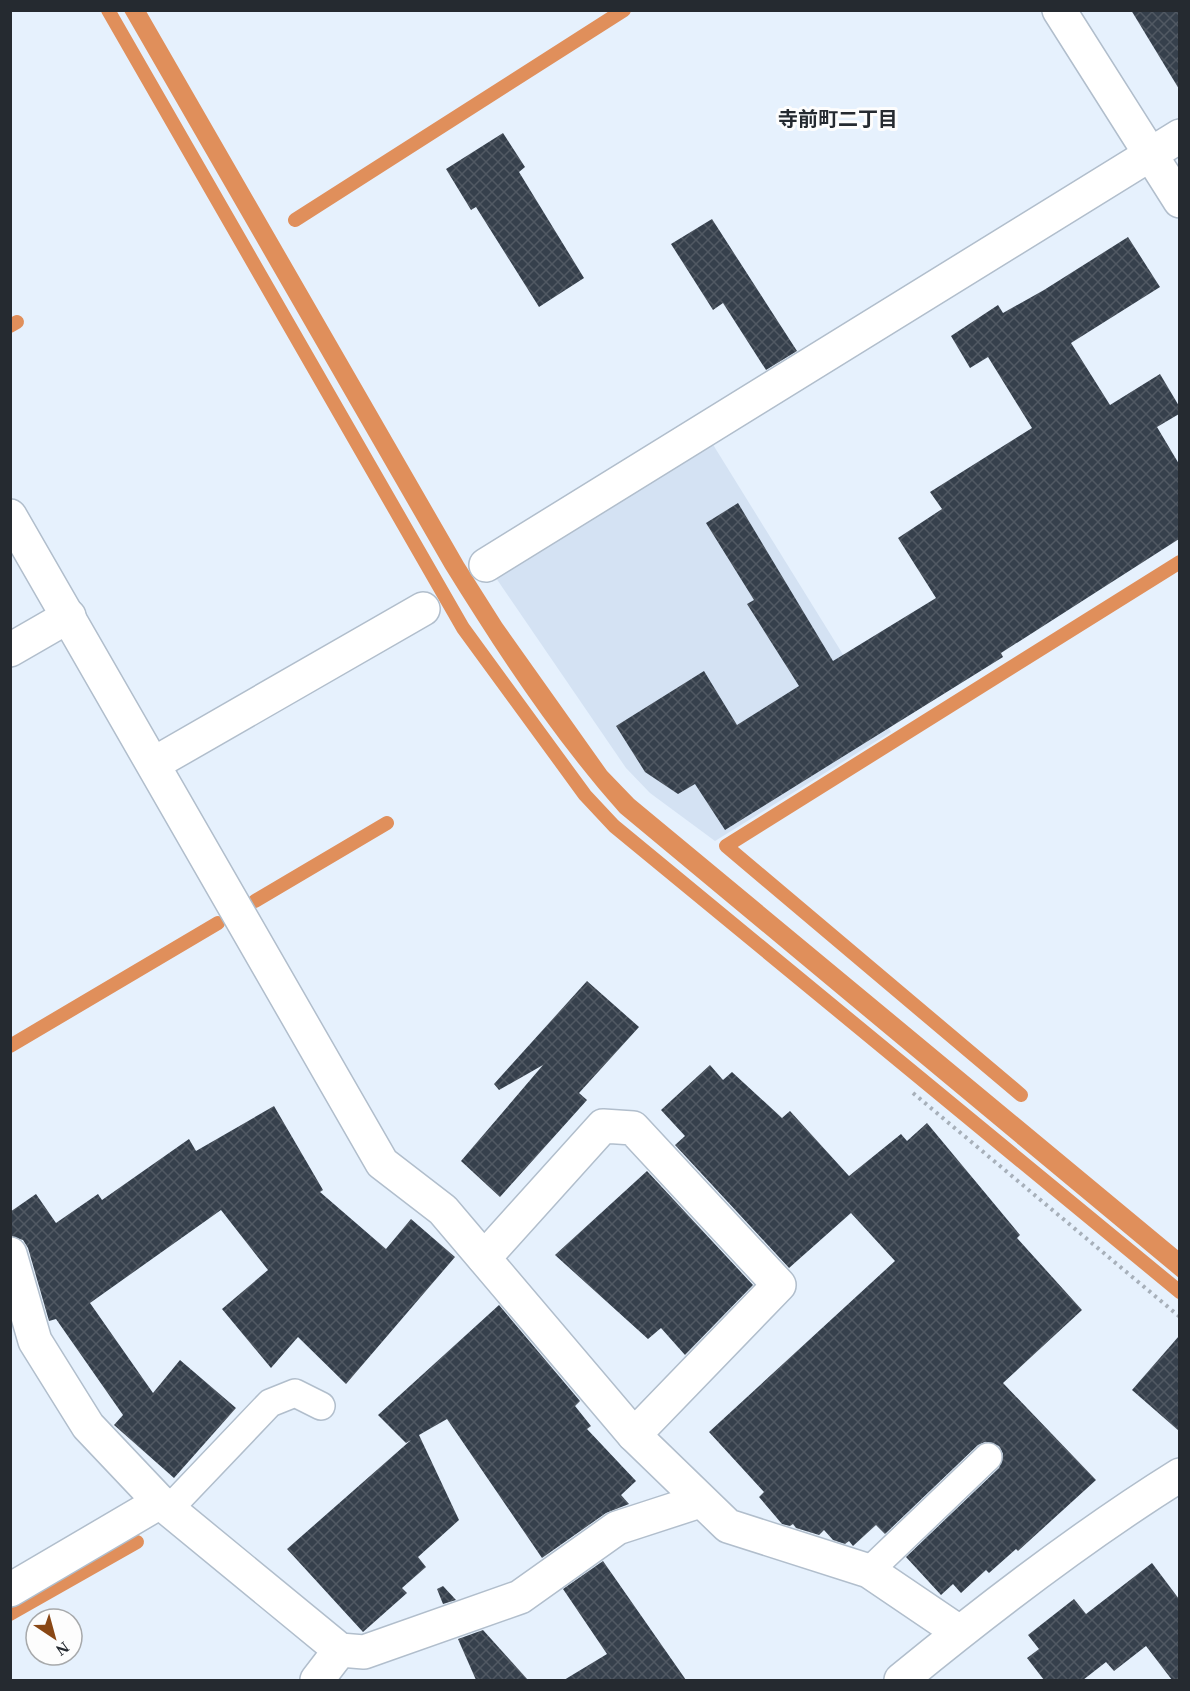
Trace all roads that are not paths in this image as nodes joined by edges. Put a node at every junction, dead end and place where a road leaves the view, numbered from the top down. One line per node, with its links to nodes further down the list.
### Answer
1 (1059, 10): 3 (street)
2 (1179, 136): 3 (street)
3 (1151, 154): 4 (street); 6 (street)
4 (1179, 201)
5 (10, 516): 8 (street)
6 (486, 565)
7 (423, 609): 10 (street)
8 (69, 616): 9 (street); 10 (street)
9 (10, 650)
10 (154, 763): 12 (street)
11 (10, 1254): 18 (street)
12 (484, 1258): 14 (street); 14 (street)
13 (321, 1406): 18 (lane)
14 (634, 1435): 17 (street)
15 (988, 1457): 19 (lane)
16 (1179, 1475): 21 (street)
17 (700, 1501): 19 (street); 22 (street)
18 (164, 1505): 20 (street); 22 (street)
19 (869, 1571): 21 (street)
20 (10, 1590)
21 (959, 1632): 24 (street)
22 (340, 1650): 23 (street)
23 (317, 1680)
24 (901, 1680)

